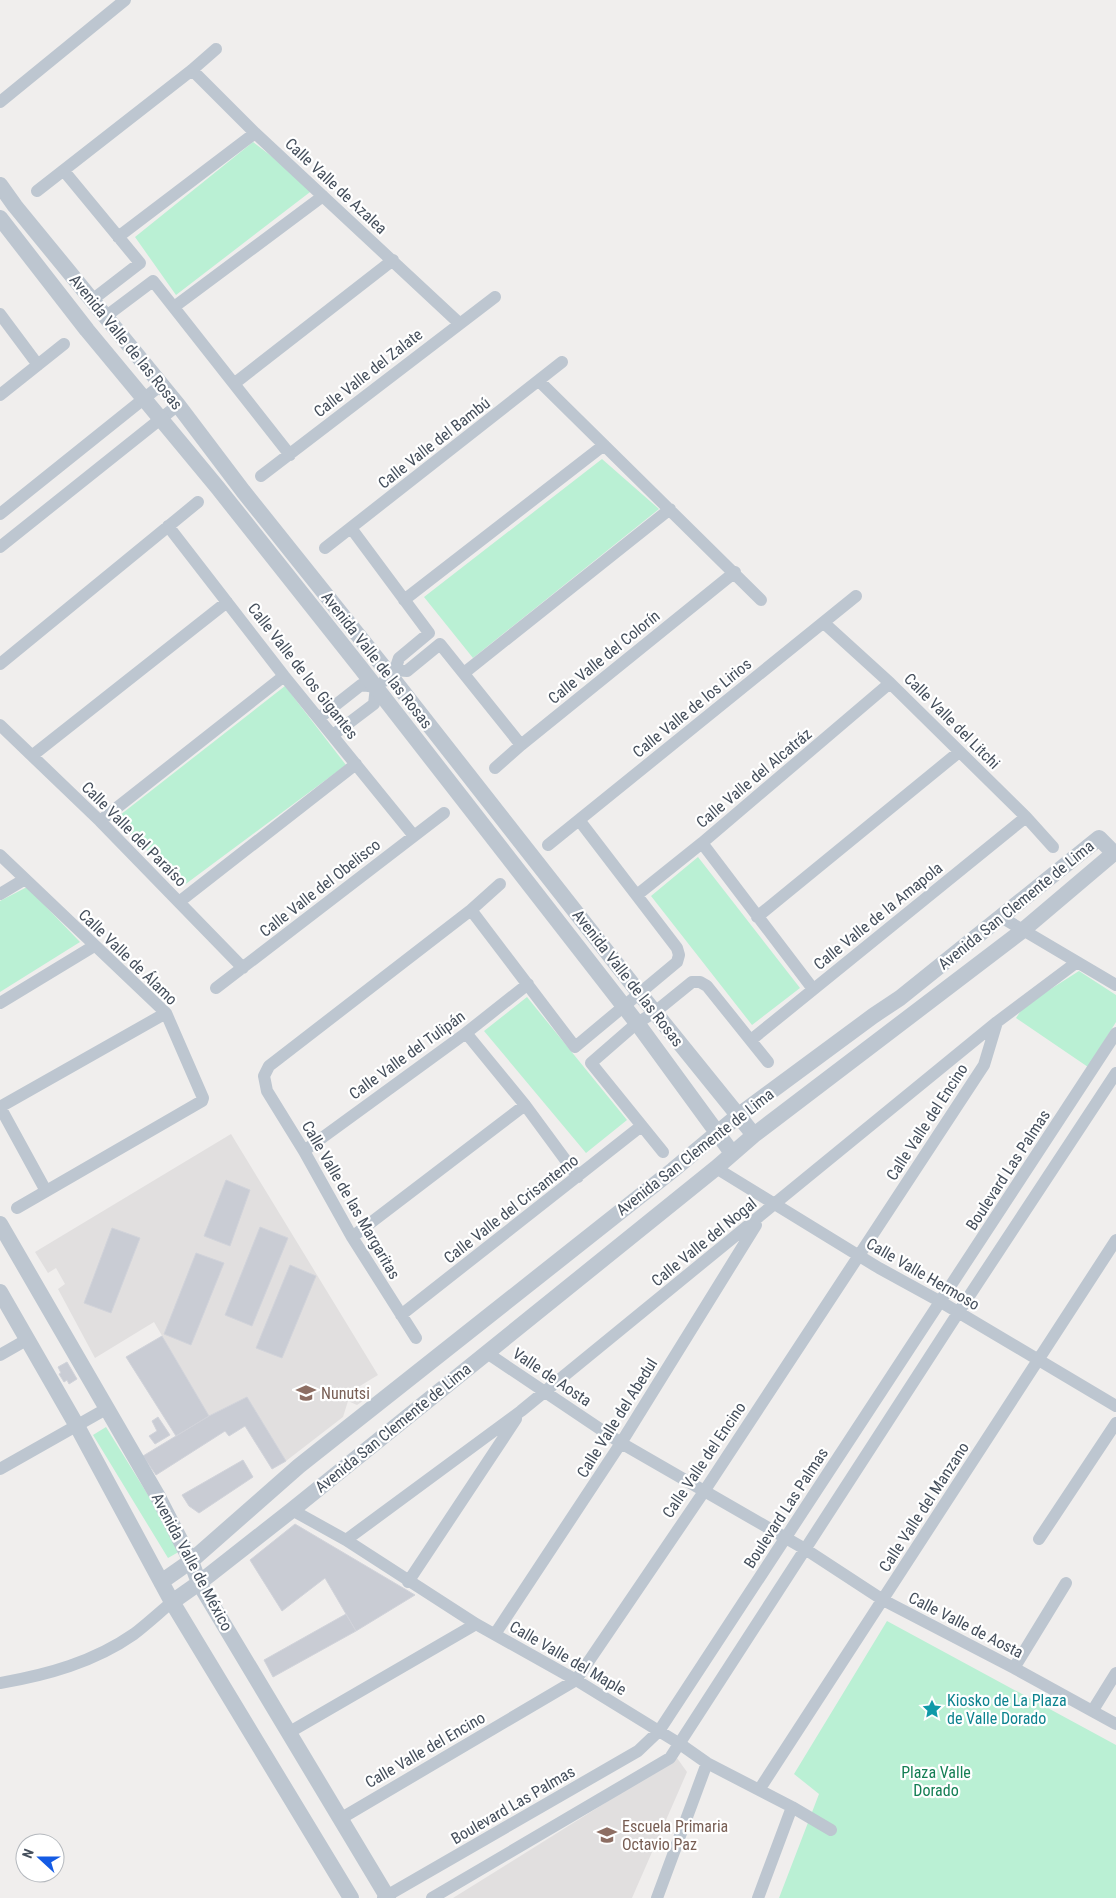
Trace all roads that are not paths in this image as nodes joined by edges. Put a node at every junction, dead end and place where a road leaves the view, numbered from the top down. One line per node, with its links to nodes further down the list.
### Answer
1 (121, 1): 4 (street)
2 (216, 49): 3 (street)
3 (192, 70): 5 (street, Calle Valle de Azalea); 6 (street)
4 (1, 98)
5 (255, 133): 9 (street, Calle Valle de Azalea); 12 (street)
6 (64, 171): 8 (street); 12 (street)
7 (0, 185): 10 (street, Avenida Valle de las Rosas)
8 (37, 191)
9 (323, 196): 13 (street, Calle Valle de Azalea); 16 (street)
10 (15, 206): 11 (street); 15 (street, Avenida Valle de las Rosas)
11 (0, 217): 27 (street, Avenida Valle de las Rosas)
12 (118, 238): 15 (street)
13 (392, 260): 19 (street, Calle Valle de Azalea); 24 (street)
14 (495, 297): 19 (street, Calle Valle del Zalate)
15 (92, 300): 18 (street, Avenida Valle de las Rosas)
16 (174, 307): 18 (street); 24 (street)
17 (0, 314): 22 (street)
18 (105, 317): 25 (street, Avenida Valle de las Rosas)
19 (459, 323): 31 (street, Calle Valle del Zalate)
20 (64, 344): 22 (street)
21 (562, 362): 23 (street, Calle Valle del Bambú)
22 (38, 365): 26 (street)
23 (539, 381): 30 (street); 37 (street, Calle Valle del Bambú)
24 (235, 383): 31 (street)
25 (161, 385): 27 (street); 28 (street, Avenida Valle de las Rosas)
26 (0, 394)
27 (143, 400): 29 (street, Avenida Valle de las Rosas); 35 (street)
28 (178, 405): 29 (street); 47 (street, Avenida Valle de las Rosas)
29 (160, 420): 38 (street); 51 (street, Avenida Valle de las Rosas)
30 (604, 445): 34 (street); 42 (street)
31 (290, 455): 32 (street, Calle Valle del Zalate)
32 (261, 476)
33 (198, 502): 36 (street)
34 (670, 509): 40 (street); 48 (street)
35 (0, 514)
36 (168, 526): 44 (street, Calle Valle de los Gigantes); 46 (street)
37 (350, 528): 39 (street, Calle Valle del Bambú); 42 (street)
38 (0, 547)
39 (325, 548)
40 (735, 572): 43 (street); 55 (street, Calle Valle del Colorín)
41 (856, 596): 45 (street, Calle Valle de los Lirios)
42 (404, 600): 47 (street)
43 (761, 600)
44 (227, 602): 49 (street, Calle Valle de los Gigantes); 57 (street)
45 (824, 623): 50 (street, Calle Valle del Litchi); 62 (street, Calle Valle de los Lirios)
46 (0, 664)
47 (393, 673): 48 (street); 51 (street); 86 (street, Avenida Valle de las Rosas)
48 (464, 673): 55 (street)
49 (284, 676): 52 (street, Calle Valle de los Gigantes); 63 (street)
50 (890, 683): 56 (street, Calle Valle del Litchi); 65 (street, Calle Valle del Alcatráz)
51 (376, 687): 52 (street); 54 (street); 88 (street, Avenida Valle de las Rosas)
52 (319, 718): 54 (street, Calle Valle de los Gigantes)
53 (0, 725): 57 (street, Calle Valle del Paraíso)
54 (333, 736): 58 (street, Calle Valle de los Gigantes)
55 (520, 745): 59 (street, Calle Valle del Colorín)
56 (959, 752): 61 (street, Calle Valle del Litchi); 76 (street)
57 (33, 755): 63 (street, Calle Valle del Paraíso)
58 (356, 764): 64 (street, Calle Valle de los Gigantes); 74 (street)
59 (495, 768)
60 (444, 813): 64 (street, Calle Valle del Obelisco)
61 (1026, 818): 67 (street, Calle Valle del Litchi); 85 (street, Calle Valle de la Amapola)
62 (579, 820): 66 (street, Calle Valle de los Lirios); 73 (street)
63 (100, 821): 74 (street, Calle Valle del Paraíso)
64 (414, 836): 81 (street, Calle Valle del Obelisco)
65 (702, 843): 73 (street, Calle Valle del Alcatráz); 76 (street)
66 (548, 845)
67 (1053, 847)
68 (1115, 853): 77 (street, Avenida San Clemente de Lima); 78 (street, Avenida San Clemente de Lima)
69 (0, 854): 70 (street, Calle Valle de Álamo)
70 (25, 879): 72 (street); 79 (street, Calle Valle de Álamo)
71 (500, 884): 75 (street)
72 (0, 894)
73 (637, 895): 86 (street)
74 (179, 902): 81 (street, Calle Valle del Paraíso)
75 (471, 910): 82 (street); 104 (street, Calle Valle de las Margaritas)
76 (757, 917): 85 (street)
77 (1001, 917): 78 (street); 100 (street, Avenida San Clemente de Lima)
78 (1022, 931): 80 (street); 103 (street, Avenida San Clemente de Lima)
79 (94, 946): 87 (street); 90 (street, Calle Valle de Álamo)
80 (1077, 962): 83 (street); 91 (street, Calle Valle del Nogal)
81 (243, 968): 84 (street, Calle Valle del Obelisco)
82 (528, 984): 88 (street); 93 (street, Calle Valle del Tulipán)
83 (1116, 985)
84 (216, 988)
85 (813, 989): 95 (street, Calle Valle de la Amapola)
86 (640, 994): 88 (street); 89 (street, Avenida Valle de las Rosas)
87 (0, 1003)
88 (624, 1006): 92 (street, Avenida Valle de las Rosas)
89 (655, 1012): 92 (street); 95 (street); 100 (street, Avenida Valle de las Rosas)
90 (166, 1013): 99 (street); 109 (street, Calle Valle de Álamo)
91 (997, 1022): 110 (street, Calle Valle del Nogal); 116 (street, Calle Valle del Encino)
92 (637, 1024): 101 (street); 102 (street, Avenida Valle de las Rosas)
93 (466, 1033): 98 (street); 104 (street, Calle Valle del Tulipán)
94 (1116, 1033): 118 (street, Boulevard Las Palmas)
95 (751, 1040): 96 (street)
96 (768, 1062)
97 (1116, 1073): 119 (street)
98 (525, 1105): 108 (street); 114 (street)
99 (0, 1107): 109 (street)
100 (739, 1115): 102 (street, Avenida San Clemente de Lima); 103 (street, Avenida Valle de las Rosas)
101 (640, 1127): 105 (street); 108 (street, Calle Valle del Crisantemo)
102 (718, 1132): 106 (street, Avenida Valle de las Rosas); 140 (street, Avenida San Clemente de Lima)
103 (754, 1135): 106 (street, Avenida San Clemente de Lima)
104 (304, 1151): 114 (street, Calle Valle de las Margaritas)
105 (663, 1152)
106 (732, 1153): 107 (street, Avenida San Clemente de Lima)
107 (716, 1168): 110 (street, Calle Valle Hermoso); 123 (street, Avenida San Clemente de Lima)
108 (578, 1177): 120 (street, Calle Valle del Crisantemo)
109 (46, 1191): 111 (street)
110 (775, 1204): 112 (street, Calle Valle del Nogal); 116 (street, Calle Valle Hermoso)
111 (17, 1208)
112 (762, 1216): 126 (street, Calle Valle del Nogal); 132 (street, Calle Valle del Abedul)
113 (0, 1224): 128 (street, Avenida Valle de México)
114 (352, 1237): 120 (street, Calle Valle de las Margaritas)
115 (1116, 1240): 125 (street, Calle Valle del Manzano)
116 (859, 1256): 118 (street, Calle Valle Hermoso); 134 (street, Calle Valle del Encino)
117 (0, 1292): 122 (street, Avenida Valle de México)
118 (941, 1302): 119 (street, Calle Valle Hermoso); 136 (street, Boulevard Las Palmas)
119 (958, 1313): 125 (street, Calle Valle Hermoso); 139 (street)
120 (401, 1315): 121 (street, Calle Valle de las Margaritas)
121 (416, 1338)
122 (28, 1339): 124 (street); 131 (street, Avenida Valle de México)
123 (487, 1353): 126 (street, Valle de Aosta); 135 (street, Avenida San Clemente de Lima)
124 (0, 1355)
125 (1039, 1359): 127 (street, Calle Valle Hermoso); 145 (street, Calle Valle del Manzano)
126 (544, 1391): 129 (street, Calle Valle del Nogal); 132 (street, Valle de Aosta)
127 (1116, 1406)
128 (106, 1410): 131 (street); 140 (street, Avenida Valle de México)
129 (521, 1411): 138 (street, Calle Valle del Nogal); 142 (street)
130 (1116, 1423): 137 (street)
131 (77, 1426): 133 (street); 141 (street, Avenida Valle de México)
132 (622, 1443): 134 (street, Valle de Aosta); 148 (street, Calle Valle del Abedul)
133 (0, 1469)
134 (705, 1490): 136 (street, Valle de Aosta); 151 (street, Calle Valle del Encino)
135 (292, 1510): 138 (street, Calle Valle del Maple); 143 (street, Avenida San Clemente de Lima)
136 (785, 1538): 139 (street, Valle de Aosta); 155 (street, Boulevard Las Palmas)
137 (1038, 1539)
138 (346, 1540): 142 (street, Calle Valle del Maple)
139 (805, 1549): 145 (street, Calle Valle de Aosta); 157 (street)
140 (191, 1561): 141 (street, Avenida San Clemente de Lima); 143 (street, Avenida Valle de México)
141 (161, 1582): 146 (street, Avenida Valle de México)
142 (408, 1582): 147 (street, Calle Valle del Maple)
143 (199, 1583): 146 (street, Avenida San Clemente de Lima); 156 (street, Avenida Valle de México)
144 (1066, 1583): 149 (street)
145 (883, 1600): 149 (street, Calle Valle de Aosta); 159 (street, Calle Valle del Manzano)
146 (172, 1602): 152 (street); 164 (street, Avenida Valle de México)
147 (476, 1624): 148 (street, Calle Valle del Maple); 156 (street)
148 (495, 1634): 151 (street, Calle Valle del Maple)
149 (1014, 1668): 153 (street, Calle Valle de Aosta)
150 (1116, 1673): 153 (street)
151 (576, 1680): 155 (street, Calle Valle del Maple); 161 (street, Calle Valle del Encino)
152 (0, 1683)
153 (1093, 1710): 154 (street, Calle Valle de Aosta)
154 (1116, 1724)
155 (659, 1731): 157 (street, Calle Valle del Maple); 163 (street, Boulevard Las Palmas)
156 (288, 1733): 161 (street, Avenida Valle de México)
157 (680, 1744): 158 (street, Calle Valle del Maple); 165 (street)
158 (707, 1763): 159 (street, Calle Valle del Maple); 166 (street)
159 (759, 1790): 160 (street, Calle Valle del Maple)
160 (792, 1807): 162 (street, Calle Valle del Maple); 167 (street)
161 (340, 1819): 163 (street, Avenida Valle de México)
162 (832, 1830)
163 (386, 1897)
164 (352, 1898)
165 (432, 1898)
166 (657, 1898)
167 (758, 1898)

